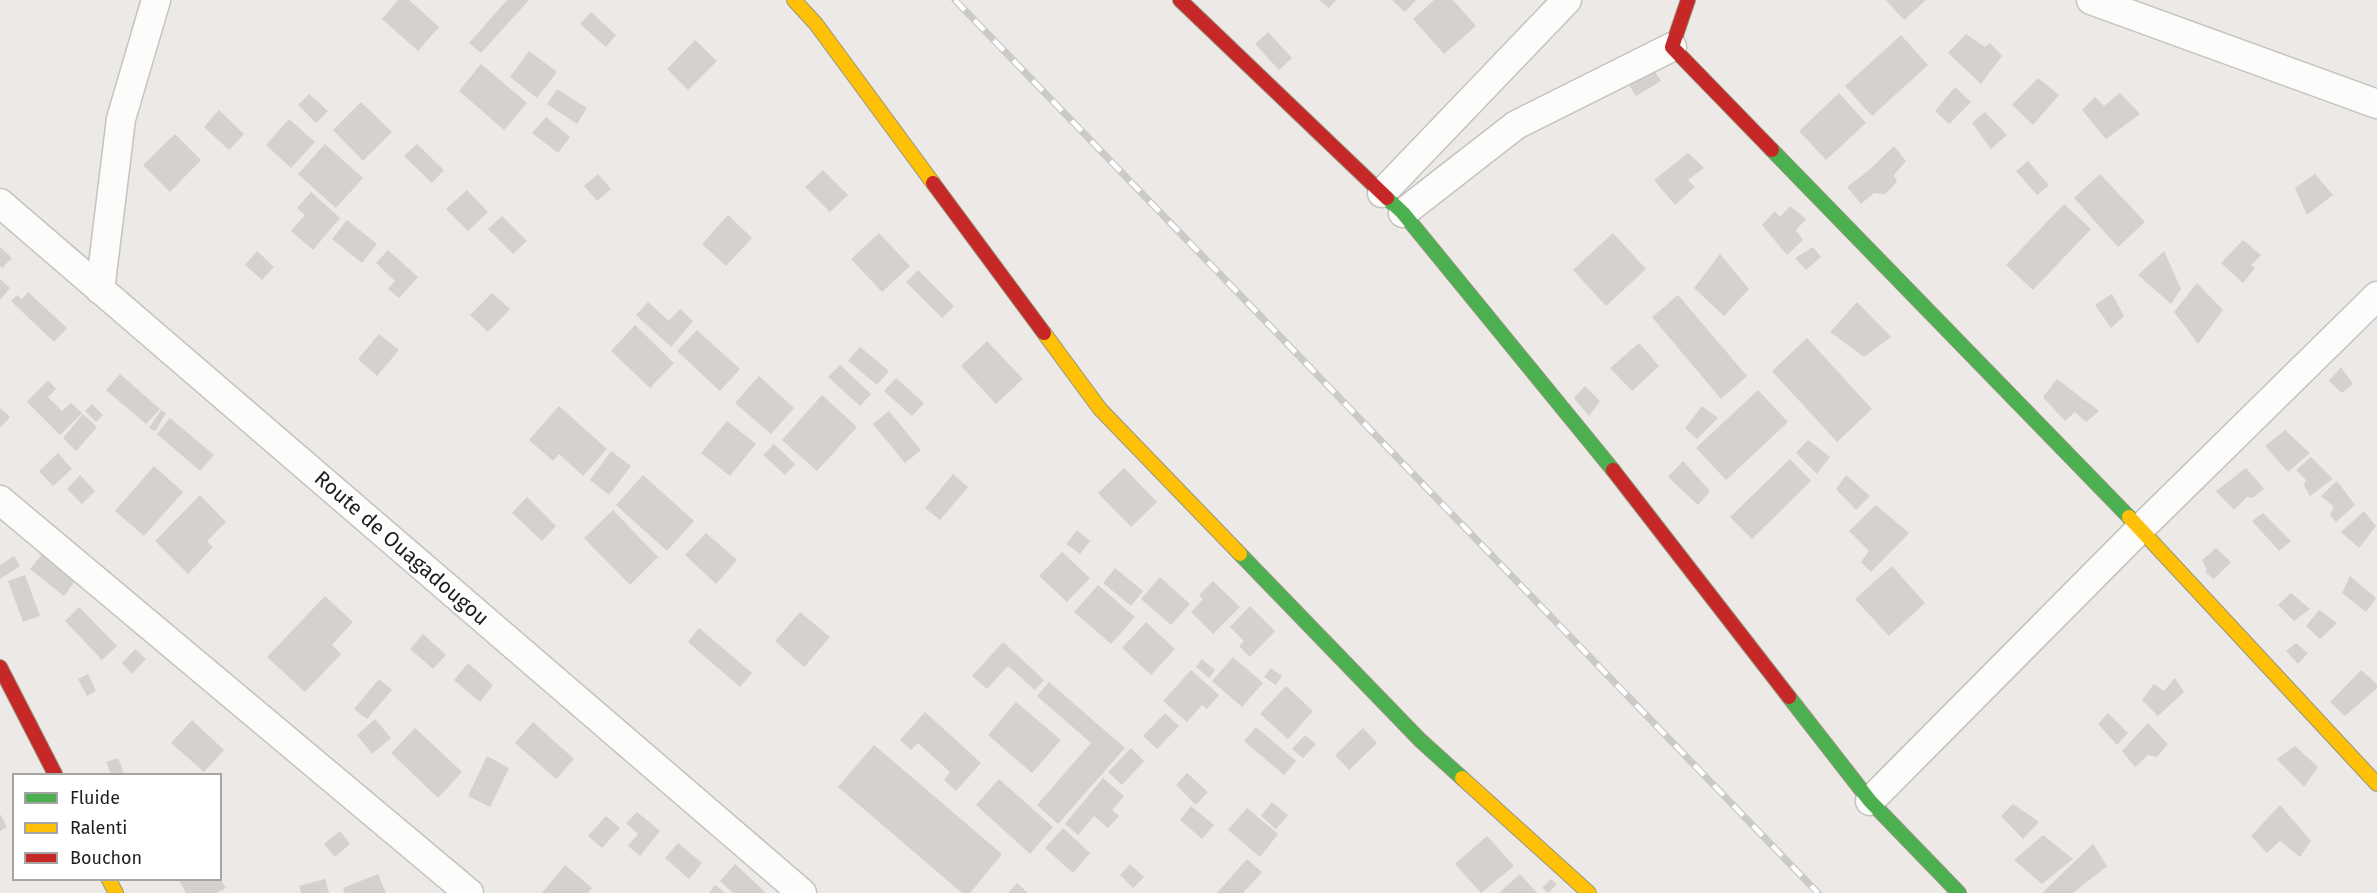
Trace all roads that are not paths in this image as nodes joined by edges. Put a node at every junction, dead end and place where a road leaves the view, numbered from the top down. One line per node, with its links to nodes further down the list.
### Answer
1 (156, 0): 12 (street)
2 (794, 0): 22 (street)
3 (1180, 0): 9 (street)
4 (1567, 0): 9 (street)
5 (1688, 0): 7 (street)
6 (2091, 0): 8 (street)
7 (1672, 47): 11 (street); 15 (street)
8 (2377, 104)
9 (1382, 193): 11 (street)
10 (0, 203): 12 (street, Route de Ouagadougou)
11 (1403, 213): 19 (street)
12 (100, 290): 21 (street, Route de Ouagadougou)
13 (2377, 296): 15 (street)
14 (0, 500): 20 (street)
15 (2140, 529): 18 (street); 19 (street)
16 (0, 668): 17 (street)
17 (54, 773)
18 (2377, 784)
19 (1870, 801): 23 (street)
20 (469, 893)
21 (802, 893)
22 (1589, 893)
23 (1959, 893)

